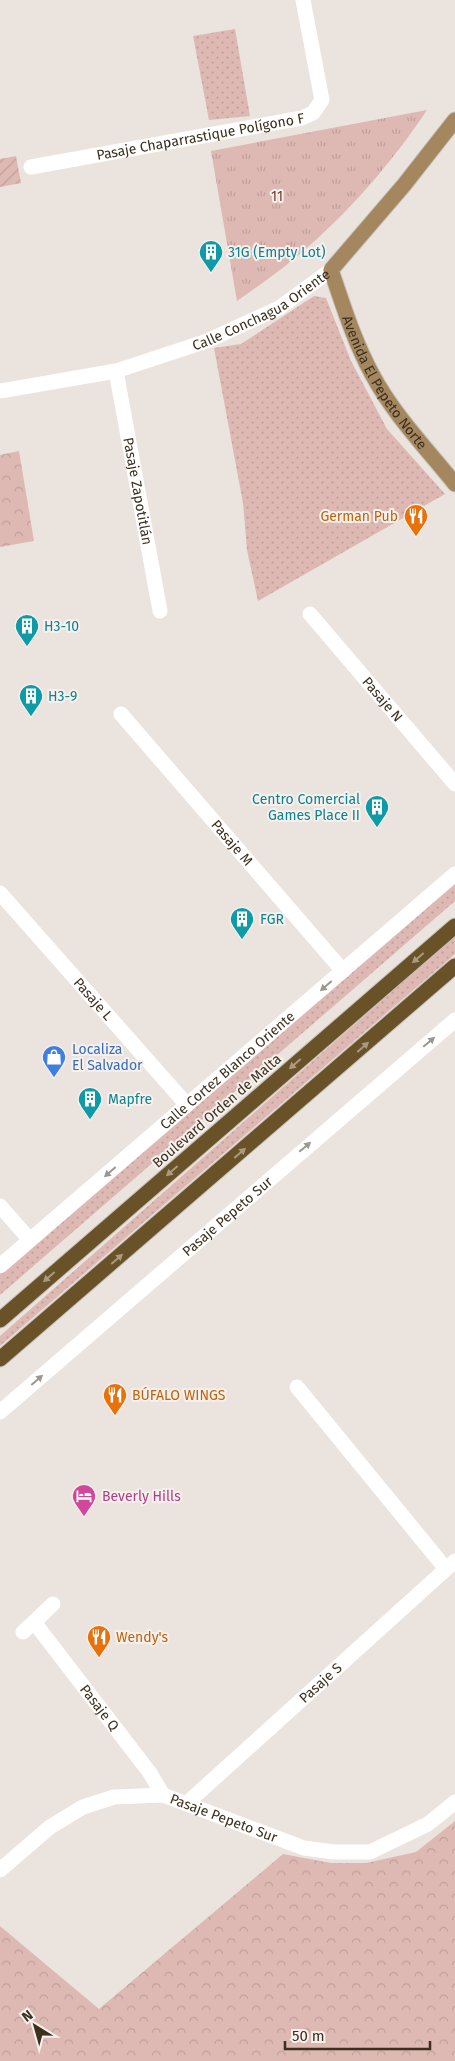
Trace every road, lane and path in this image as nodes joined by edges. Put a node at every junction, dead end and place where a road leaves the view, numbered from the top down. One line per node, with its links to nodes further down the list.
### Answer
1 (303, 0): 3 (street, Pasaje Chaparrastique Polígono F)
2 (455, 120): 4 (main road, Calle Conchagua Oriente)
3 (31, 167)
4 (331, 270): 5 (street, Calle Conchagua Oriente); 7 (main road, Avenida El Pepeto Norte)
5 (116, 371): 6 (street, Calle Conchagua Oriente); 8 (street, Pasaje Zapotitlán)
6 (0, 391)
7 (455, 484)
8 (160, 611)
9 (310, 614): 11 (street, Pasaje N)
10 (121, 714): 16 (street, Pasaje M)
11 (455, 784)
12 (455, 874): 16 (street, Calle Cortez Blanco Oriente)
13 (0, 893): 18 (street, Pasaje L)
14 (455, 926): 22 (highway, Boulevard Orden de Malta, one-way to 22)
15 (455, 966): 23 (highway, one-way to 15)
16 (343, 971): 18 (street, Calle Cortez Blanco Oriente, one-way to 18)
17 (455, 1020): 25 (street, Pasaje Pepeto Sur, one-way to 17)
18 (187, 1105): 20 (street, Calle Cortez Blanco Oriente, one-way to 20)
19 (0, 1206): 20 (street)
20 (30, 1240): 21 (street, Calle Cortez Blanco Oriente)
21 (0, 1266)
22 (0, 1320)
23 (0, 1359)
24 (297, 1387): 26 (street)
25 (0, 1412)
26 (450, 1565): 30 (street, Pasaje S)
27 (53, 1604): 28 (street, Pasaje Q)
28 (163, 1796): 30 (street, Pasaje Pepeto Sur); 31 (street, Pasaje Pepeto Sur)
29 (455, 1802): 30 (street, Pasaje Pepeto Sur)
30 (186, 1804)
31 (0, 1870)

